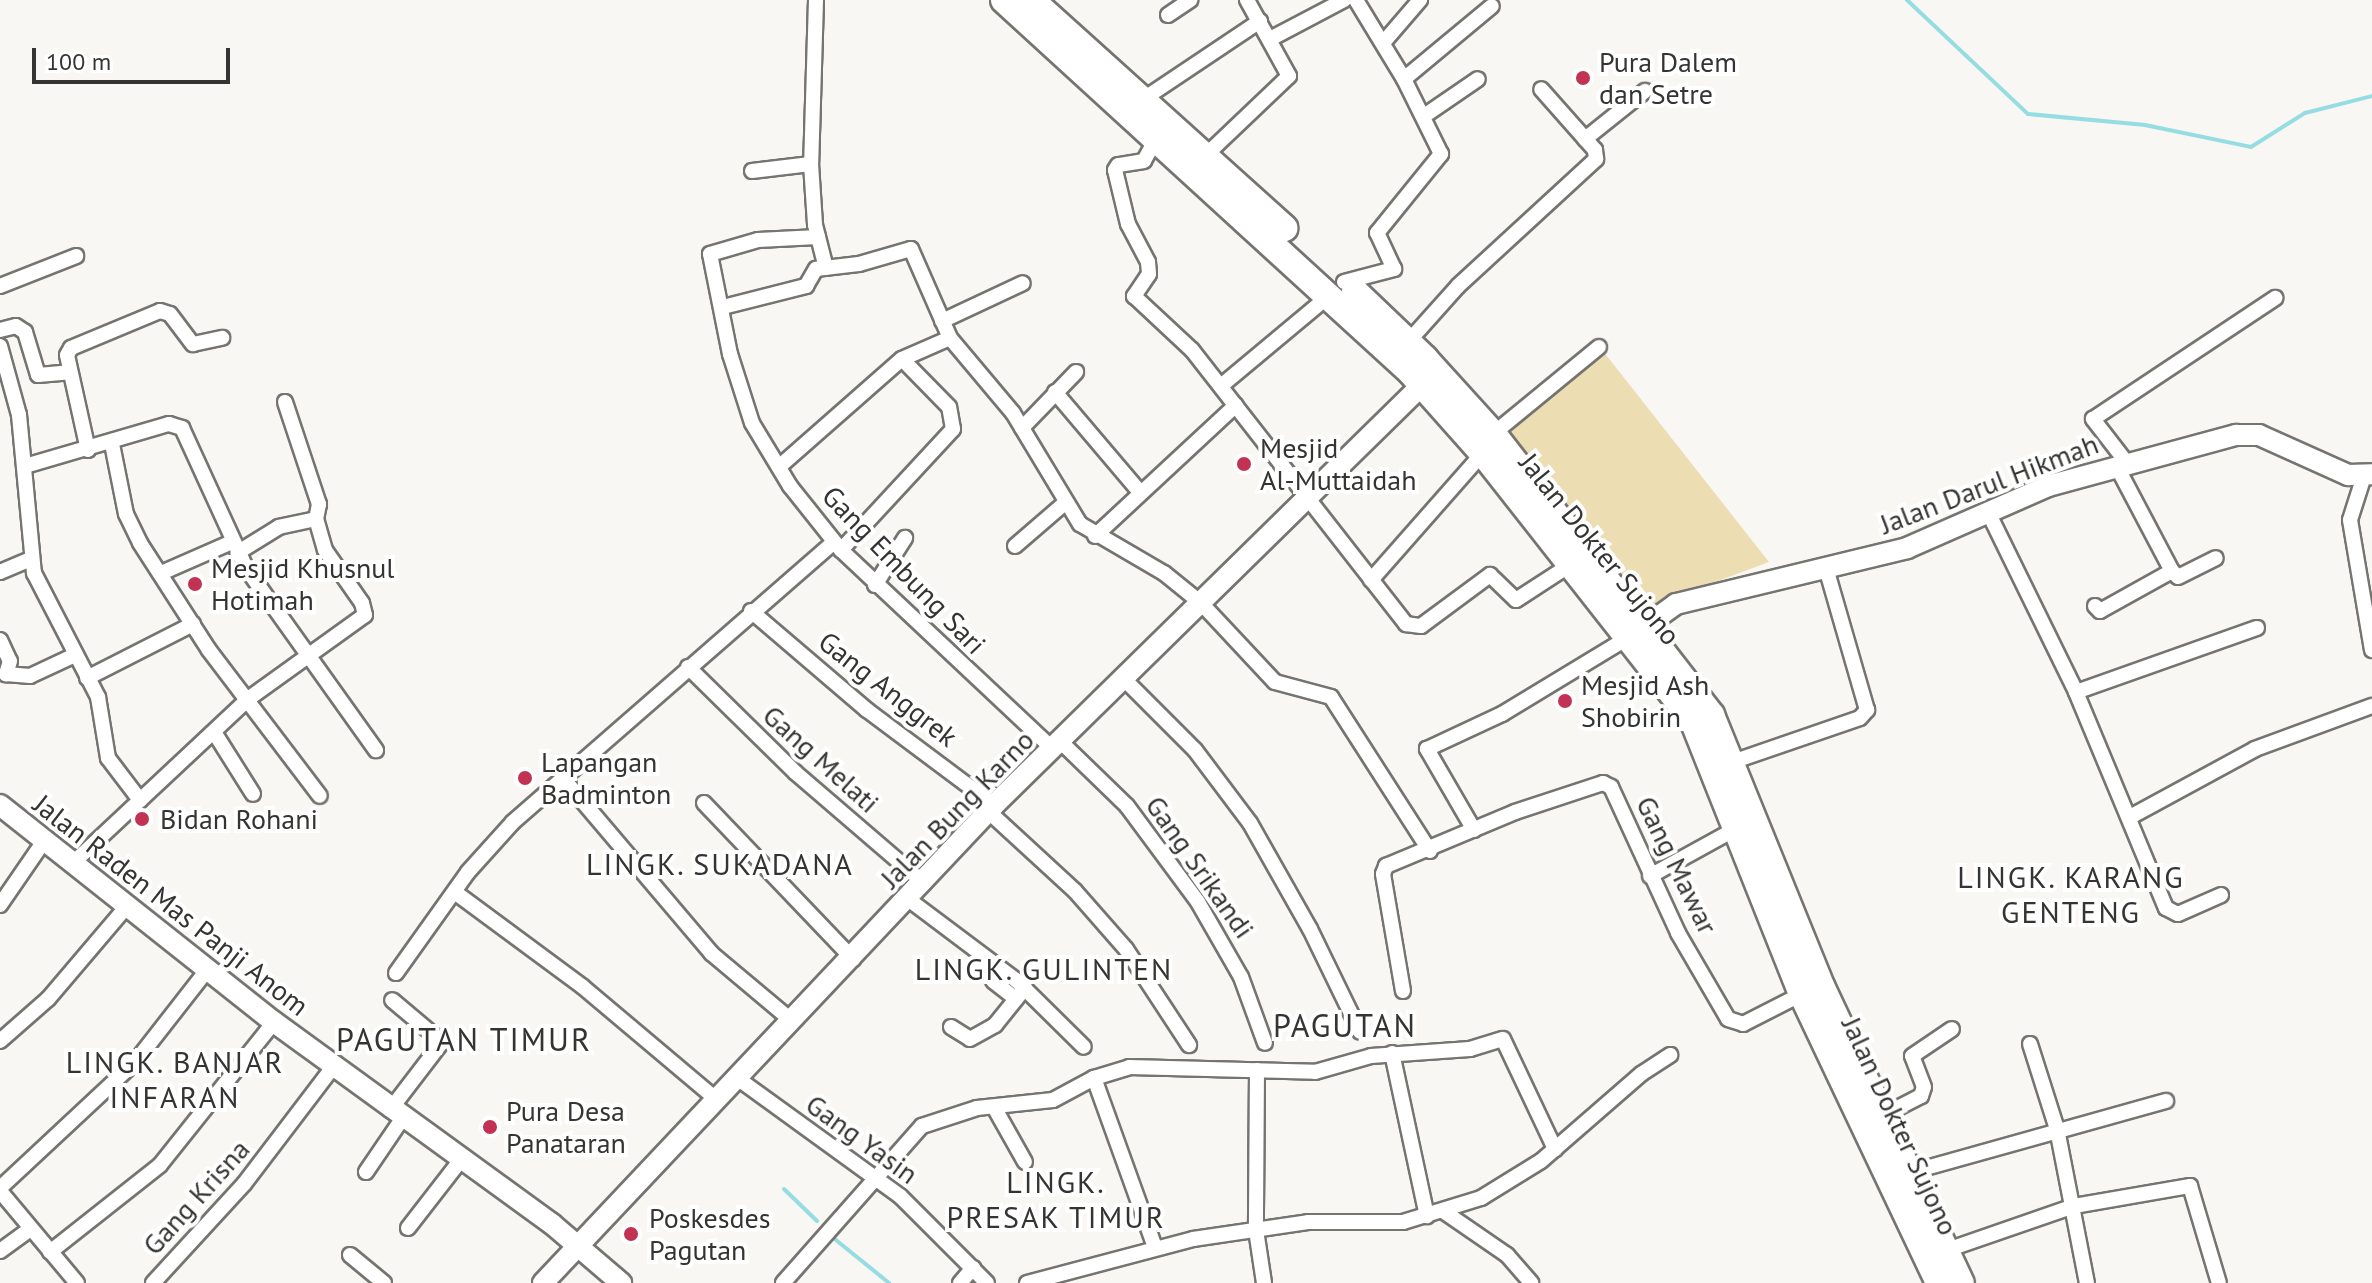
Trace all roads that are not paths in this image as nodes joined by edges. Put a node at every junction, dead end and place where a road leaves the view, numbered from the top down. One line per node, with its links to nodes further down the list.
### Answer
1 (816, 0): 23 (street)
2 (1004, 0): 20 (highway, Jalan Dokter Sujono)
3 (1031, 0): 18 (highway)
4 (1190, 0): 10 (street)
5 (1247, 0): 11 (street)
6 (1344, 0): 12 (street)
7 (1356, 0): 13 (street)
8 (1420, 0): 13 (street)
9 (1492, 6): 14 (street)
10 (1168, 15)
11 (1260, 21): 12 (street); 18 (street)
12 (1270, 39): 22 (street)
13 (1383, 43): 14 (street)
14 (1404, 79): 19 (street)
15 (1478, 79): 19 (street)
16 (1541, 89): 21 (street)
17 (1645, 91): 21 (street)
18 (1142, 100): 22 (highway)
19 (1424, 116): 31 (street)
20 (1156, 139): 25 (highway, Jalan Dokter Sujono); 44 (street)
21 (1585, 139): 43 (street)
22 (1205, 156): 25 (highway)
23 (811, 164): 24 (street); 26 (street)
24 (752, 171)
25 (1238, 200): 31 (highway, Jalan Dokter Sujono)
26 (818, 237): 28 (street); 33 (street, Gang Embung Sari)
27 (76, 256): 30 (street)
28 (826, 268): 33 (street); 34 (street)
29 (1023, 283): 34 (street)
30 (0, 286)
31 (1338, 288): 43 (highway, Jalan Dokter Sujono); 44 (street)
32 (2275, 298): 52 (street)
33 (723, 307): 54 (street, Gang Embung Sari)
34 (942, 321): 37 (street)
35 (0, 330): 41 (street)
36 (222, 338): 41 (street)
37 (950, 338): 40 (street); 48 (street)
38 (0, 346): 53 (street)
39 (1599, 347): 50 (street)
40 (902, 359): 54 (street); 63 (street)
41 (70, 372): 51 (street)
42 (1076, 372): 45 (street)
43 (1425, 373): 50 (highway, Jalan Dokter Sujono); 57 (street, Jalan Bung Karno)
44 (1221, 386): 47 (street)
45 (1055, 392): 48 (street); 56 (street)
46 (285, 402): 60 (street)
47 (1236, 405): 56 (street); 57 (street)
48 (1022, 428): 58 (street)
49 (112, 444): 51 (street); 65 (street); 72 (street)
50 (1488, 444): 68 (highway, Jalan Dokter Sujono); 74 (street); 80 (highway)
51 (88, 450): 53 (street)
52 (2121, 464): 55 (street, Jalan Darul Hikmah); 59 (street, Jalan Darul Hikmah); 70 (street)
53 (25, 466): 67 (street)
54 (780, 466): 63 (street, Gang Embung Sari)
55 (2368, 475): 82 (street)
56 (1139, 491): 61 (street)
57 (1309, 498): 74 (street); 75 (street, Jalan Bung Karno)
58 (1066, 502): 61 (street); 64 (street)
59 (1988, 512): 69 (street, Jalan Darul Hikmah); 89 (street)
60 (316, 519): 65 (street); 84 (street)
61 (1095, 536): 75 (street)
62 (905, 538): 73 (street)
63 (837, 546): 73 (street, Gang Embung Sari); 77 (street)
64 (1015, 546)
65 (235, 548): 72 (street); 84 (street)
66 (2216, 558): 70 (street)
67 (31, 559): 71 (street); 83 (street)
68 (1570, 565): 74 (street); 80 (highway, Jalan Dokter Sujono)
69 (1826, 568): 80 (street, Jalan Darul Hikmah); 95 (street)
70 (2172, 571): 76 (street)
71 (0, 572)
72 (161, 573): 78 (street)
73 (880, 579): 93 (street, Gang Embung Sari)
74 (1371, 580)
75 (1201, 603): 88 (street, Jalan Bung Karno); 107 (street)
76 (2095, 606)
77 (751, 611): 85 (street); 102 (street, Gang Anggrek)
78 (193, 624): 87 (street); 90 (street)
79 (2257, 628): 89 (street)
80 (1636, 632): 95 (highway); 104 (highway, Jalan Dokter Sujono); 105 (street)
81 (0, 640): 86 (street)
82 (2372, 650)
83 (75, 655): 86 (street); 87 (street)
84 (309, 657): 90 (street); 94 (street)
85 (688, 667): 96 (street); 110 (street, Gang Melati)
86 (3, 676)
87 (87, 678): 99 (street)
88 (1124, 679): 93 (street, Jalan Bung Karno); 128 (street)
89 (2076, 692): 103 (street)
90 (248, 699): 92 (street); 98 (street)
91 (2372, 706): 103 (street)
92 (214, 732): 97 (street); 99 (street)
93 (1056, 745): 102 (street, Jalan Bung Karno); 130 (street, Gang Srikandi)
94 (376, 750)
95 (1732, 762): 140 (highway)
96 (562, 777): 111 (street); 124 (street)
97 (253, 794)
98 (320, 796)
99 (140, 800): 108 (street)
100 (704, 803): 116 (street)
101 (0, 805): 106 (street, Jalan Raden Mas Panji Anom)
102 (991, 808): 110 (street, Jalan Bung Karno); 132 (street, Gang Anggrek)
103 (2130, 817): 112 (street)
104 (1737, 828): 109 (street); 122 (highway, Jalan Dokter Sujono)
105 (1474, 830): 107 (street, Gang Mawar); 109 (street, Gang Mawar)
106 (44, 841): 108 (street, Jalan Raden Mas Panji Anom); 114 (street)
107 (1430, 851): 120 (street, Gang Mawar)
108 (74, 862): 115 (street, Jalan Raden Mas Panji Anom)
109 (1650, 876): 122 (street, Gang Mawar)
110 (924, 883): 113 (street, Jalan Bung Karno)
111 (456, 893): 118 (street); 141 (street)
112 (2221, 895)
113 (908, 899): 116 (street, Jalan Bung Karno); 121 (street)
114 (0, 905)
115 (128, 905): 117 (street, Jalan Raden Mas Panji Anom); 129 (street)
116 (853, 959): 124 (street, Jalan Bung Karno)
117 (207, 970): 125 (street, Jalan Raden Mas Panji Anom); 153 (street)
118 (396, 973)
119 (993, 981): 121 (street)
120 (1403, 991)
121 (1021, 994): 126 (street); 133 (street)
122 (1802, 994): 140 (highway, Jalan Dokter Sujono)
123 (392, 1000): 144 (street)
124 (792, 1021): 138 (street, Jalan Bung Karno)
125 (274, 1022): 136 (street, Jalan Raden Mas Panji Anom); 164 (street)
126 (951, 1027)
127 (1952, 1029): 145 (street)
128 (1360, 1032)
129 (0, 1041)
130 (1265, 1043)
131 (2030, 1044): 146 (street)
132 (1189, 1045)
133 (1084, 1047)
134 (1392, 1053): 137 (street); 147 (street); 156 (street)
135 (1670, 1055): 147 (street)
136 (333, 1067): 144 (street, Jalan Raden Mas Panji Anom); 169 (street, Gang Krisna)
137 (1257, 1070): 139 (street); 159 (street)
138 (737, 1078): 141 (street, Jalan Bung Karno); 152 (street, Gang Yasin)
139 (1094, 1078): 143 (street); 161 (street)
140 (1861, 1097): 145 (highway); 178 (highway, Jalan Dokter Sujono)
141 (717, 1100): 160 (street, Jalan Bung Karno)
142 (2166, 1101): 146 (street)
143 (994, 1107): 149 (street); 152 (street)
144 (396, 1114): 148 (street, Jalan Raden Mas Panji Anom); 150 (street)
145 (1880, 1117): 151 (highway)
146 (2057, 1129): 151 (street); 154 (street)
147 (1555, 1149): 155 (street)
148 (460, 1161): 157 (street); 160 (street, Jalan Raden Mas Panji Anom)
149 (1025, 1162)
150 (366, 1172)
151 (1908, 1173): 163 (highway)
152 (874, 1177): 166 (street, Gang Yasin); 173 (street)
153 (0, 1189): 158 (street)
154 (2074, 1206): 163 (street); 180 (street); 181 (street)
155 (1443, 1211): 156 (street); 177 (street)
156 (1427, 1216): 159 (street)
157 (408, 1228)
158 (30, 1229): 162 (street); 164 (street)
159 (1256, 1230): 161 (street); 176 (street)
160 (579, 1247): 171 (street, Jalan Bung Karno); 172 (street, Jalan Raden Mas Panji Anom)
161 (1155, 1247): 175 (street)
162 (0, 1251)
163 (1944, 1251): 179 (highway)
164 (50, 1252): 168 (street)
165 (350, 1255): 170 (street)
166 (973, 1268): 167 (street, Gang Yasin); 174 (street)
167 (986, 1282)
168 (77, 1283)
169 (153, 1283)
170 (384, 1283)
171 (544, 1283)
172 (621, 1283)
173 (783, 1283)
174 (960, 1283)
175 (1027, 1283)
176 (1264, 1283)
177 (1531, 1283)
178 (1939, 1283)
179 (1961, 1283)
180 (2087, 1283)
181 (2219, 1283)

